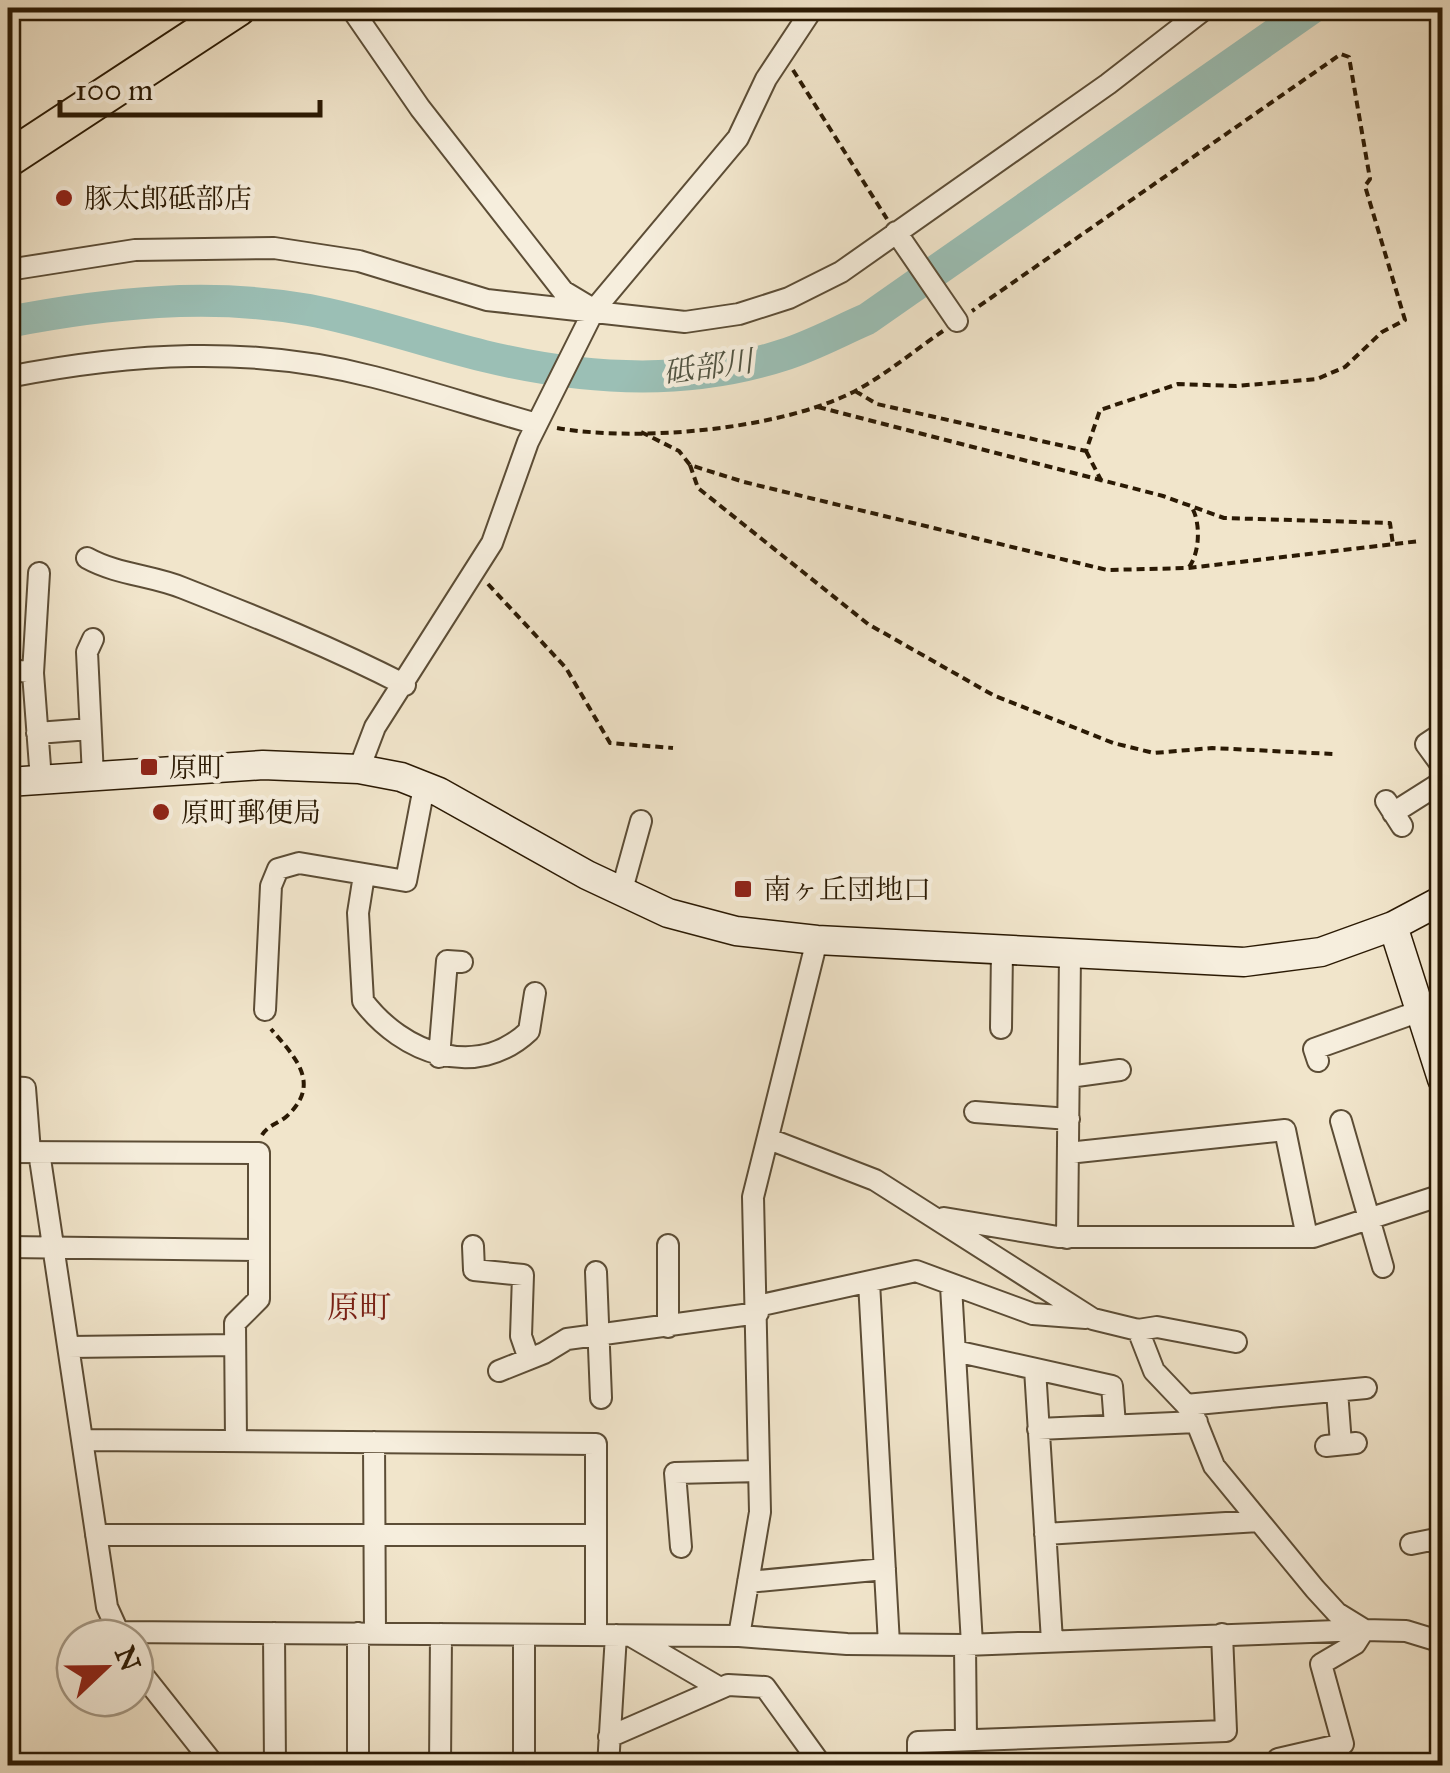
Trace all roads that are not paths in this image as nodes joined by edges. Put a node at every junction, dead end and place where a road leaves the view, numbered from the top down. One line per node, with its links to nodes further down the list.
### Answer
1 (195, 8): 6 (highway)
2 (238, 8): 7 (highway)
3 (351, 8): 10 (street)
4 (813, 8): 10 (street)
5 (1206, 8): 8 (street)
6 (8, 131)
7 (8, 158)
8 (898, 236): 10 (street); 11 (street)
9 (8, 270): 10 (street)
10 (591, 316): 13 (street)
11 (955, 318)
12 (8, 377): 13 (street)
13 (540, 418): 19 (street)
14 (87, 558): 19 (street)
15 (40, 572): 18 (street)
16 (93, 638): 20 (street)
17 (8, 669): 18 (street)
18 (33, 674): 21 (street)
19 (405, 685): 24 (street)
20 (90, 729): 21 (street); 25 (street)
21 (37, 733): 26 (street)
22 (1435, 738): 23 (street)
23 (1442, 766)
24 (359, 769): 25 (street); 29 (street)
25 (93, 776): 26 (street)
26 (41, 780): 27 (street)
27 (8, 782)
28 (1442, 782): 30 (street)
29 (424, 786): 32 (street); 33 (street)
30 (1394, 813)
31 (641, 820): 33 (street)
32 (364, 876): 41 (street); 44 (street)
33 (621, 893): 36 (street)
34 (1442, 900): 35 (street)
35 (1393, 926): 38 (street); 42 (street)
36 (817, 940): 37 (street); 53 (street)
37 (1002, 950): 38 (street); 43 (street)
38 (1070, 954): 47 (street)
39 (462, 962): 44 (street)
40 (535, 992): 44 (street)
41 (265, 1010)
42 (1420, 1011): 45 (street); 48 (street)
43 (1001, 1028)
44 (439, 1057)
45 (1318, 1061)
46 (1120, 1070): 47 (street)
47 (1069, 1077): 51 (street)
48 (1442, 1079)
49 (8, 1087): 55 (street)
50 (974, 1112): 51 (street)
51 (1069, 1120): 56 (street)
52 (1341, 1122): 59 (street)
53 (768, 1139): 58 (street); 71 (street)
54 (8, 1152): 55 (street)
55 (34, 1152): 65 (street); 66 (street)
56 (1068, 1153): 60 (street); 61 (street)
57 (1442, 1196): 59 (street)
58 (932, 1216): 61 (street); 72 (street)
59 (1369, 1220): 60 (street); 67 (street)
60 (1307, 1237): 61 (street)
61 (1067, 1238)
62 (668, 1245): 73 (street)
63 (474, 1246): 80 (street)
64 (8, 1247): 65 (street)
65 (53, 1247): 66 (street); 78 (street)
66 (259, 1250): 77 (street)
67 (1383, 1267)
68 (596, 1272): 75 (street)
69 (868, 1282): 70 (street); 71 (street); 102 (street)
70 (951, 1286): 72 (street); 79 (street)
71 (757, 1310): 73 (street); 93 (street)
72 (1093, 1319): 74 (street)
73 (668, 1327): 75 (street)
74 (1138, 1330): 76 (street); 86 (street)
75 (598, 1333): 80 (street); 85 (street)
76 (1236, 1342)
77 (236, 1345): 78 (street); 90 (street)
78 (68, 1347): 89 (street)
79 (955, 1351): 81 (street); 117 (street)
80 (529, 1360): 82 (street)
81 (1035, 1369): 87 (street); 88 (street)
82 (499, 1371)
83 (1366, 1388): 84 (street)
84 (1336, 1391): 86 (street); 92 (street)
85 (601, 1398)
86 (1192, 1413): 87 (street); 94 (street)
87 (1116, 1425): 88 (street)
88 (1038, 1429): 96 (street)
89 (83, 1440): 90 (street); 95 (street)
90 (236, 1441): 91 (street)
91 (374, 1442): 97 (street); 98 (street)
92 (1341, 1444)
93 (759, 1470): 101 (street); 103 (street)
94 (1259, 1521): 96 (street); 105 (street)
95 (96, 1534): 97 (street); 104 (street)
96 (1045, 1534): 114 (street)
97 (374, 1535): 98 (street); 107 (street)
98 (596, 1535): 112 (street)
99 (1411, 1544): 100 (street)
100 (1442, 1545)
101 (680, 1548)
102 (885, 1569): 103 (street); 116 (street)
103 (748, 1582): 113 (street)
104 (112, 1618)
105 (1364, 1630): 109 (street); 115 (street); 123 (street)
106 (274, 1633): 107 (street); 110 (street); 126 (street)
107 (367, 1633): 108 (street); 127 (street)
108 (440, 1634): 111 (street); 128 (street)
109 (1222, 1634): 114 (street); 122 (street)
110 (155, 1635)
111 (524, 1635): 112 (street); 129 (street)
112 (614, 1635): 113 (street); 118 (street); 121 (street)
113 (739, 1636): 116 (street)
114 (1052, 1641): 117 (street)
115 (1442, 1642)
116 (889, 1644): 117 (street)
117 (969, 1645): 122 (street)
118 (720, 1688): 121 (street); 131 (street)
119 (155, 1690): 125 (street)
120 (1442, 1694): 124 (street)
121 (609, 1737): 130 (street)
122 (966, 1740): 132 (street)
123 (1336, 1756): 133 (street)
124 (1442, 1756)
125 (215, 1766)
126 (276, 1766)
127 (358, 1766)
128 (440, 1766)
129 (524, 1766)
130 (608, 1766)
131 (822, 1766)
132 (918, 1766)
133 (1280, 1766)

